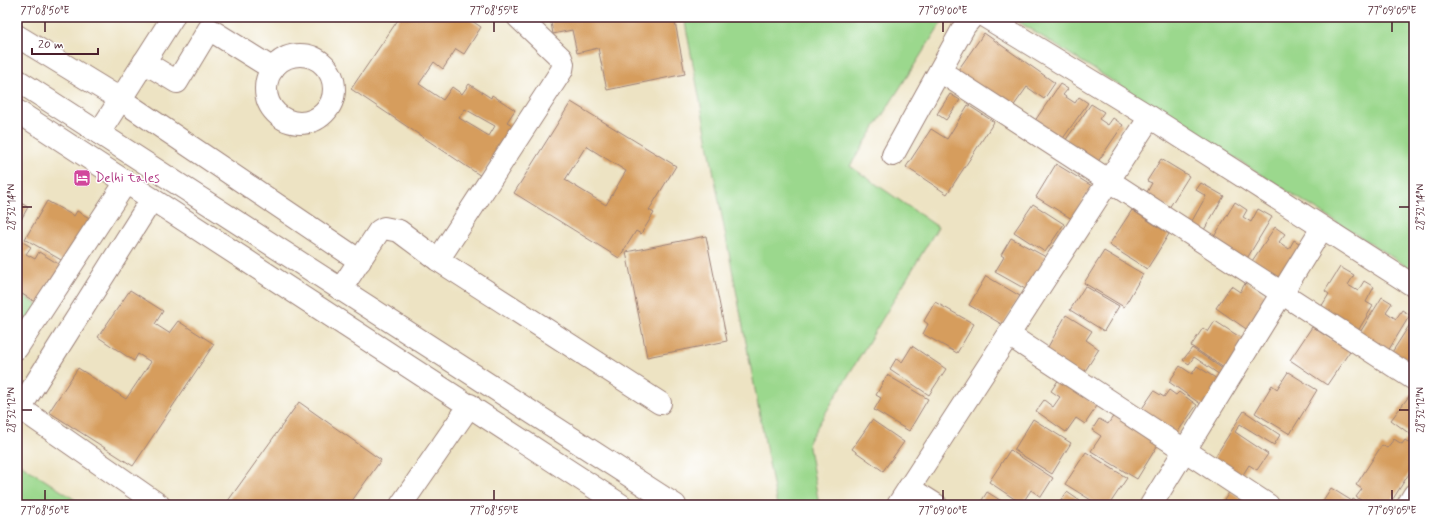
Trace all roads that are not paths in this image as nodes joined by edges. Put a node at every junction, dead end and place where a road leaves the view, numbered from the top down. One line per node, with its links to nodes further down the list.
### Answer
1 (173, 17): 6 (street)
2 (518, 17): 19 (street)
3 (972, 17): 8 (street)
4 (986, 17): 12 (street)
5 (17, 36): 10 (street)
6 (144, 62): 7 (street); 10 (street)
7 (273, 68)
8 (940, 71): 14 (street); 15 (street)
9 (17, 80): 13 (street)
10 (120, 99): 13 (street); 20 (street)
11 (17, 111): 16 (street)
12 (1150, 117): 15 (street); 18 (street)
13 (99, 133): 22 (street)
14 (893, 155)
15 (1109, 180): 23 (street); 24 (street)
16 (126, 182): 17 (street); 25 (street)
17 (152, 199): 28 (street); 32 (street)
18 (1322, 228): 21 (street); 23 (street)
19 (438, 260): 20 (street); 27 (street)
20 (360, 261): 22 (street)
21 (1414, 286)
22 (341, 289): 35 (street)
23 (1282, 294): 26 (street); 29 (street)
24 (1009, 335): 29 (street); 31 (street)
25 (17, 348)
26 (1414, 379)
27 (660, 403)
28 (470, 405): 33 (street); 34 (street)
29 (1184, 450): 37 (street); 38 (street)
30 (1414, 495): 39 (street)
31 (904, 496): 36 (street)
32 (158, 505)
33 (401, 505)
34 (621, 505)
35 (675, 505)
36 (936, 505)
37 (1150, 505)
38 (1268, 505)
39 (1408, 505)

